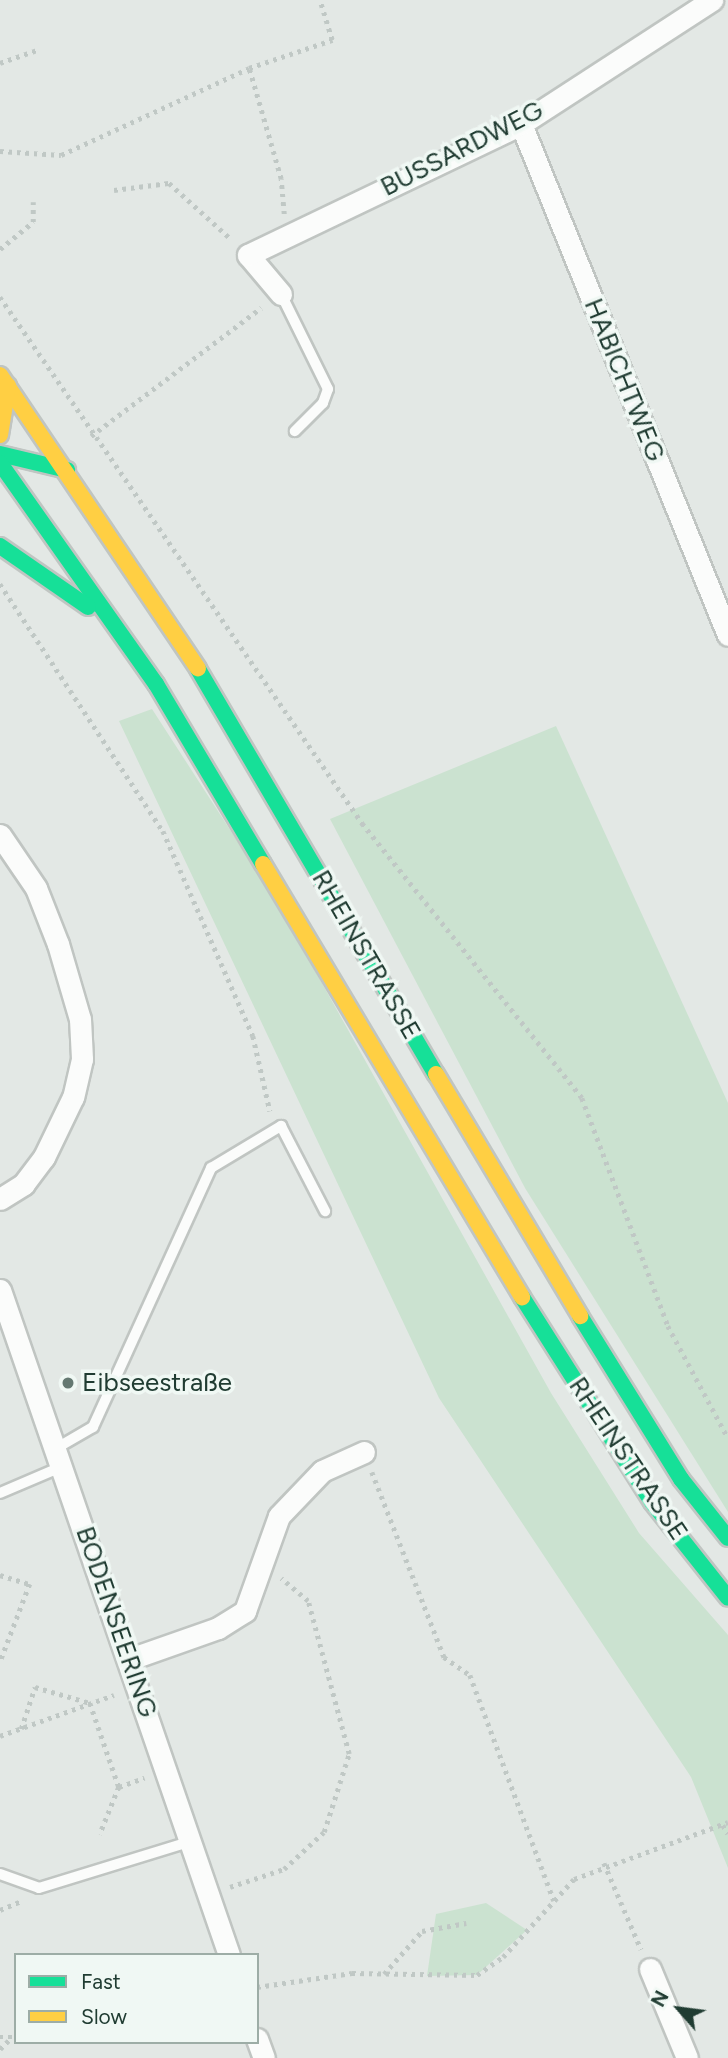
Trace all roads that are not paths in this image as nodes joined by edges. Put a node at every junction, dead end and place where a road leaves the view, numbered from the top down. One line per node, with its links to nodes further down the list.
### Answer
1 (712, 0): 2 (street, BUSSARDWEG)
2 (521, 124): 3 (street, BUSSARDWEG); 12 (street, HABICHTWEG)
3 (281, 294): 5 (lane)
4 (4, 380): 6 (street); 9 (street, RHEINSTRASSE)
5 (295, 431)
6 (0, 436)
7 (0, 454): 9 (street)
8 (0, 463): 11 (street, RHEINSTRASSE)
9 (67, 470): 20 (street, RHEINSTRASSE)
10 (0, 547): 11 (street)
11 (118, 632): 21 (street, RHEINSTRASSE)
12 (728, 635)
13 (0, 835): 14 (street)
14 (0, 1199)
15 (325, 1211): 18 (lane)
16 (0, 1290): 18 (street, BODENSEERING)
17 (364, 1452): 22 (street)
18 (58, 1458): 19 (lane); 22 (street, BODENSEERING)
19 (0, 1493)
20 (728, 1538)
21 (728, 1598)
22 (130, 1659): 23 (street, BODENSEERING)
23 (192, 1841): 24 (lane); 25 (street, BODENSEERING)
24 (0, 1874)
25 (228, 1953)
26 (650, 1969): 27 (street)
27 (687, 2058)

